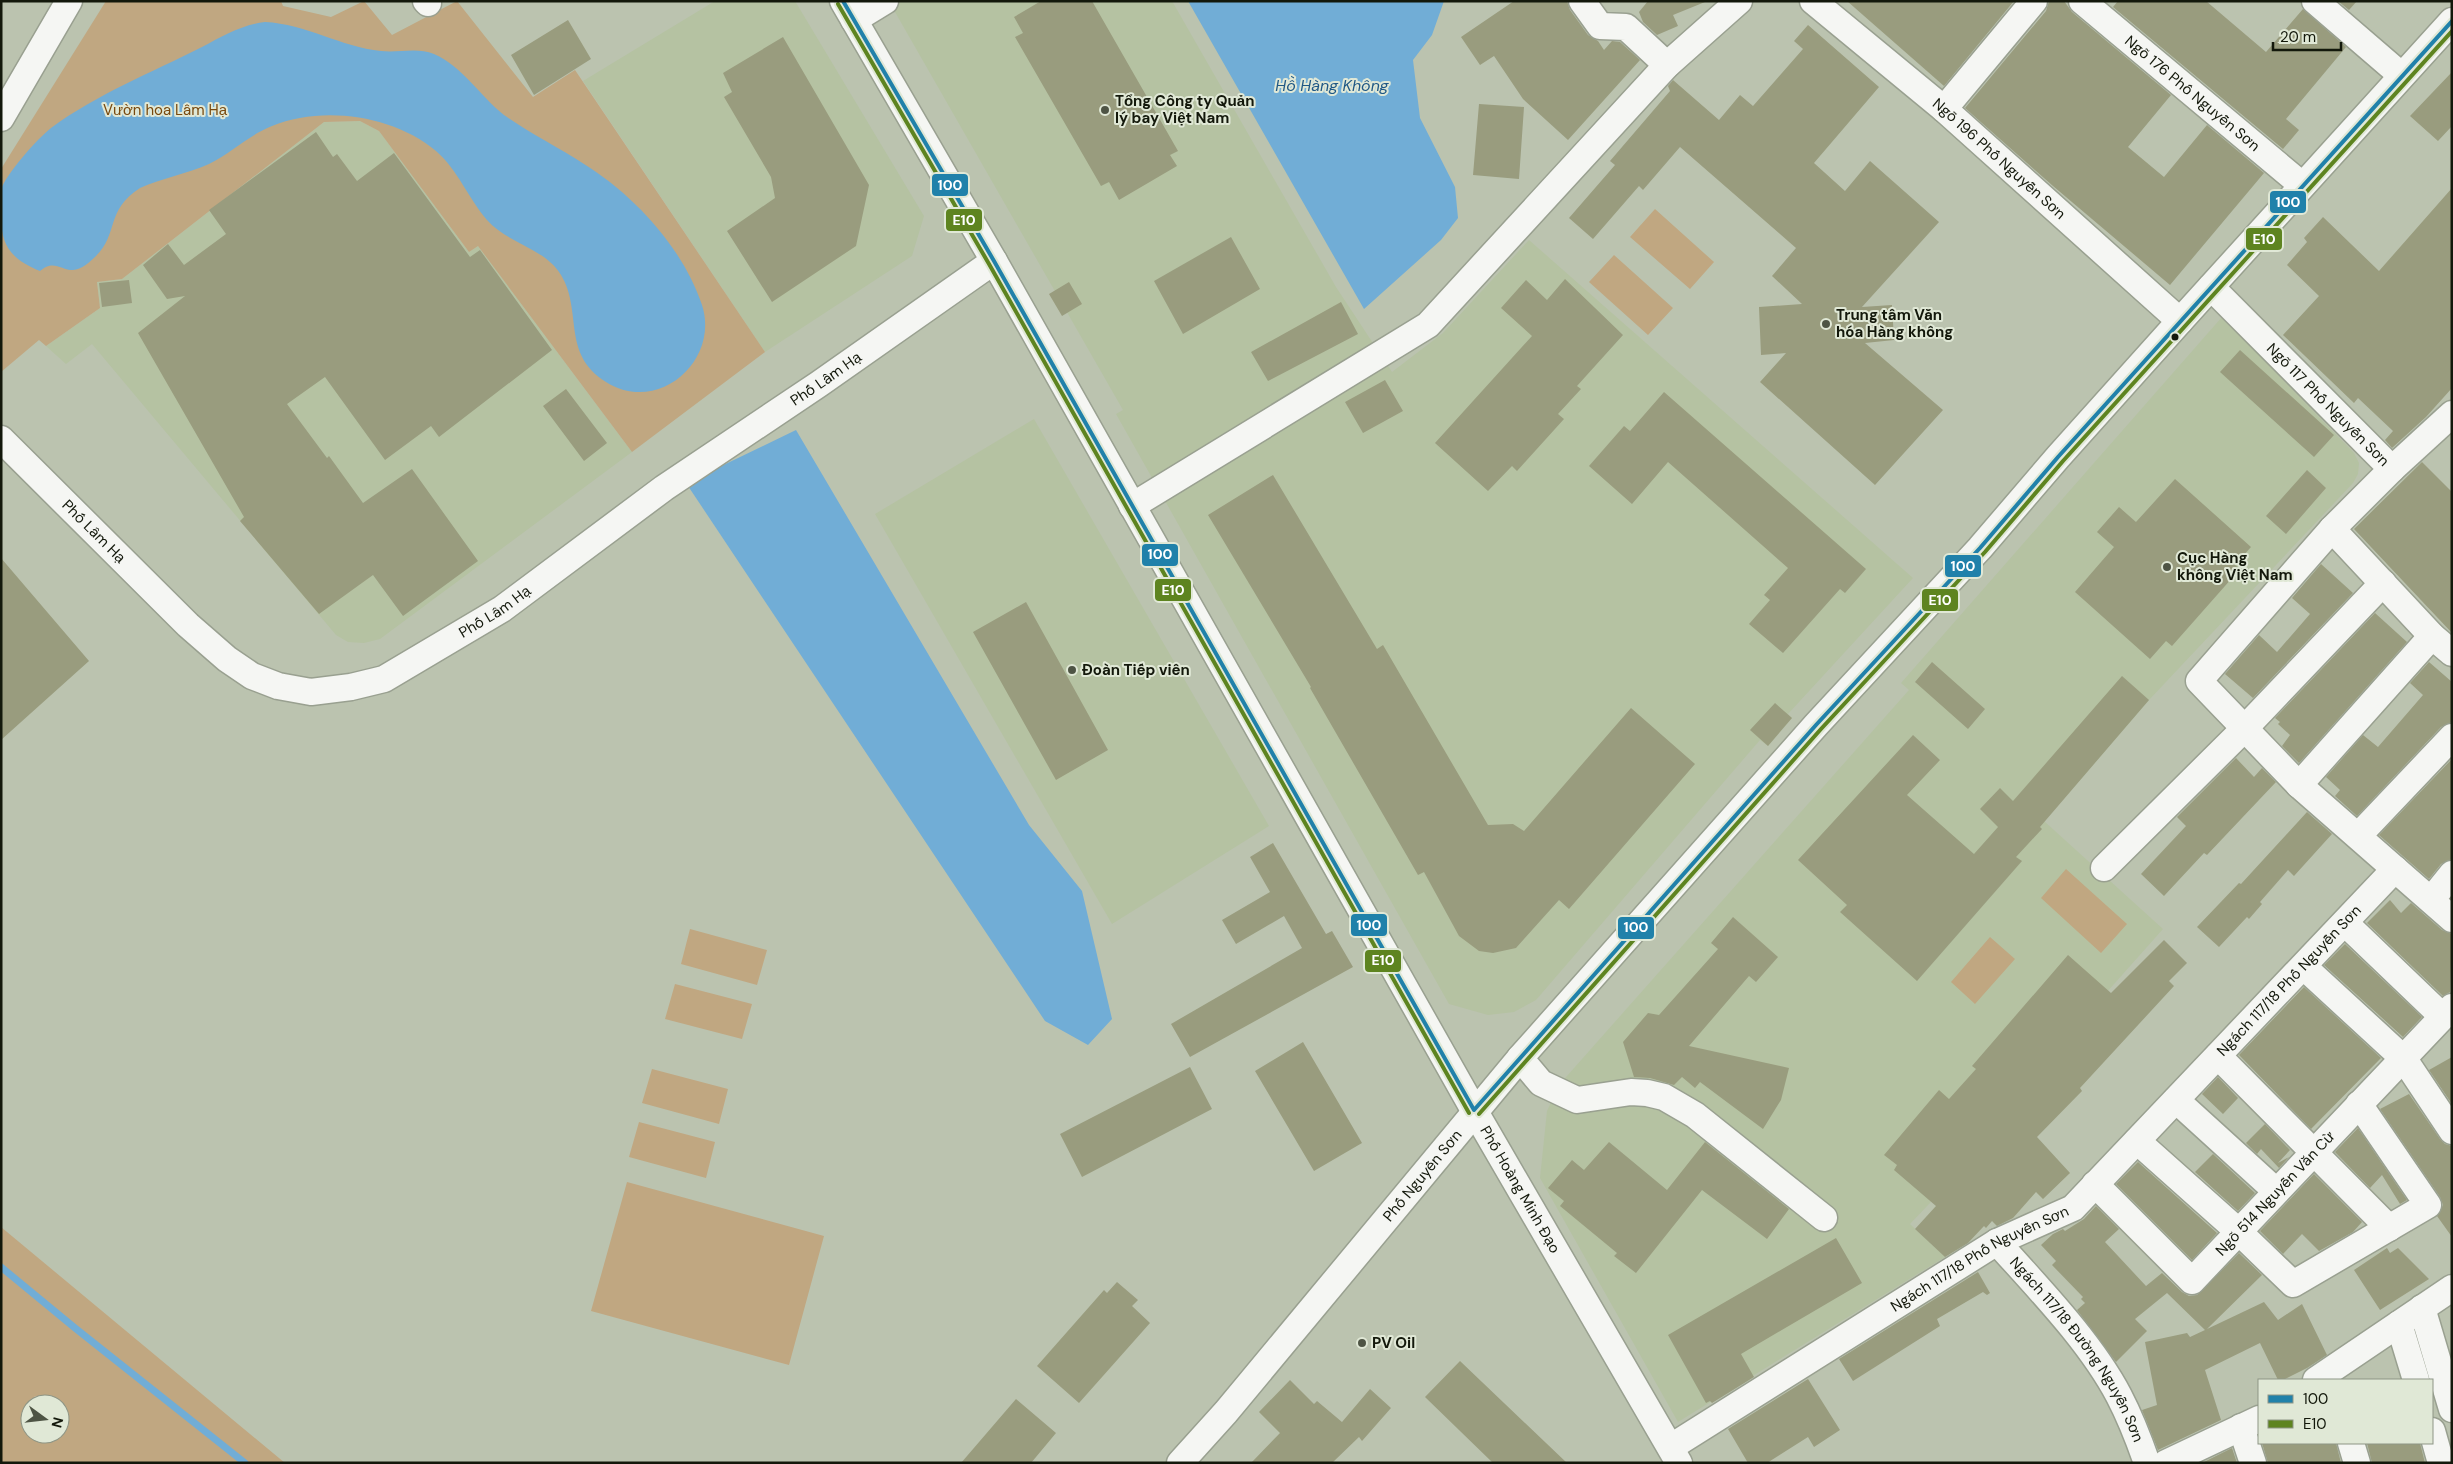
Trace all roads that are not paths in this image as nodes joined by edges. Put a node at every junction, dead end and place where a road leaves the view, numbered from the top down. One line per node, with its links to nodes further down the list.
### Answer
1 (69, 1): 14 (street)
2 (885, 1): 9 (street)
3 (1582, 1): 11 (street)
4 (1739, 1): 11 (street)
5 (1813, 1): 13 (street, Ngõ 196 Phố Nguyễn Sơn)
6 (2034, 1): 13 (street)
7 (2082, 1): 15 (street, Ngõ 176 Phố Nguyễn Sơn)
8 (2315, 1): 12 (street)
9 (849, 10): 16 (street, Phố Hoàng Minh Đạo)
10 (2452, 21): 12 (street, Phố Nguyễn Sơn)
11 (1667, 65): 22 (street)
12 (2401, 75): 15 (street, Phố Nguyễn Sơn)
13 (1944, 109): 18 (street, Ngõ 196 Phố Nguyễn Sơn)
14 (2, 115)
15 (2302, 185): 17 (street, Phố Nguyễn Sơn)
16 (994, 261): 20 (street, Phố Lâm Hạ); 22 (street, Phố Hoàng Minh Đạo)
17 (2211, 287): 18 (street, Phố Nguyễn Sơn); 21 (street, Ngõ 117 Phố Nguyễn Sơn)
18 (2180, 321): 40 (street, Phố Nguyễn Sơn)
19 (2447, 427): 21 (street)
20 (1, 439)
21 (2392, 468): 23 (street, Ngõ 117 Phố Nguyễn Sơn)
22 (1132, 506): 44 (street, Phố Hoàng Minh Đạo)
23 (2332, 529): 24 (street); 27 (street, Ngõ 117 Phố Nguyễn Sơn)
24 (2383, 583): 25 (street); 27 (street)
25 (2432, 636): 26 (street); 29 (street)
26 (2452, 653)
27 (2245, 728): 29 (street); 31 (street)
28 (2452, 736): 30 (street)
29 (2299, 785): 30 (street)
30 (2358, 836): 32 (street)
31 (2104, 868)
32 (2395, 870): 34 (street); 36 (street, Ngách 117/18 Phố Nguyễn Sơn)
33 (2452, 874): 34 (street)
34 (2430, 900): 35 (street)
35 (2452, 919)
36 (2345, 923): 37 (street, Ngách 117/18 Phố Nguyễn Sơn); 38 (street)
37 (2304, 966): 39 (street, Ngách 117/18 Phố Nguyễn Sơn); 41 (street)
38 (2447, 1012): 41 (street, Ngõ 514 Nguyễn Văn Cừ)
39 (2218, 1056): 42 (street, Ngách 117/18 Phố Nguyễn Sơn); 47 (street)
40 (1520, 1058): 44 (street, Phố Nguyễn Sơn); 50 (street)
41 (2404, 1059): 43 (street, Ngõ 514 Nguyễn Văn Cừ); 45 (street)
42 (2176, 1100): 46 (street, Ngách 117/18 Phố Nguyễn Sơn); 49 (street)
43 (2359, 1104): 47 (street, Ngõ 514 Nguyễn Văn Cừ); 51 (street)
44 (1474, 1110): 63 (street, Phố Hoàng Minh Đạo); 64 (street, Phố Nguyễn Sơn)
45 (2452, 1131)
46 (2137, 1140): 48 (street, Ngách 117/18 Phố Nguyễn Sơn); 52 (street)
47 (2312, 1153): 49 (street, Ngõ 514 Nguyễn Văn Cừ); 51 (street)
48 (2096, 1184): 52 (street, Ngõ 514 Nguyễn Văn Cừ); 53 (street, Ngách 117/18 Phố Nguyễn Sơn)
49 (2276, 1192): 52 (street, Ngõ 514 Nguyễn Văn Cừ)
50 (1824, 1218)
51 (2389, 1228): 52 (street)
52 (2238, 1231)
53 (1997, 1242): 63 (street, Ngách 117/18 Phố Nguyễn Sơn); 65 (street, Ngách 117/18 Đường Nguyễn Sơn)
54 (2452, 1288): 55 (street)
55 (2422, 1308): 56 (street); 59 (street)
56 (2399, 1324): 57 (street); 58 (street)
57 (2326, 1377)
58 (2416, 1379)
59 (2451, 1407)
60 (2250, 1423): 66 (street); 67 (street)
61 (2433, 1435): 69 (street)
62 (2351, 1444): 68 (street)
63 (1675, 1455)
64 (1180, 1463)
65 (2148, 1463)
66 (2166, 1463)
67 (2253, 1463)
68 (2357, 1463)
69 (2441, 1463)

